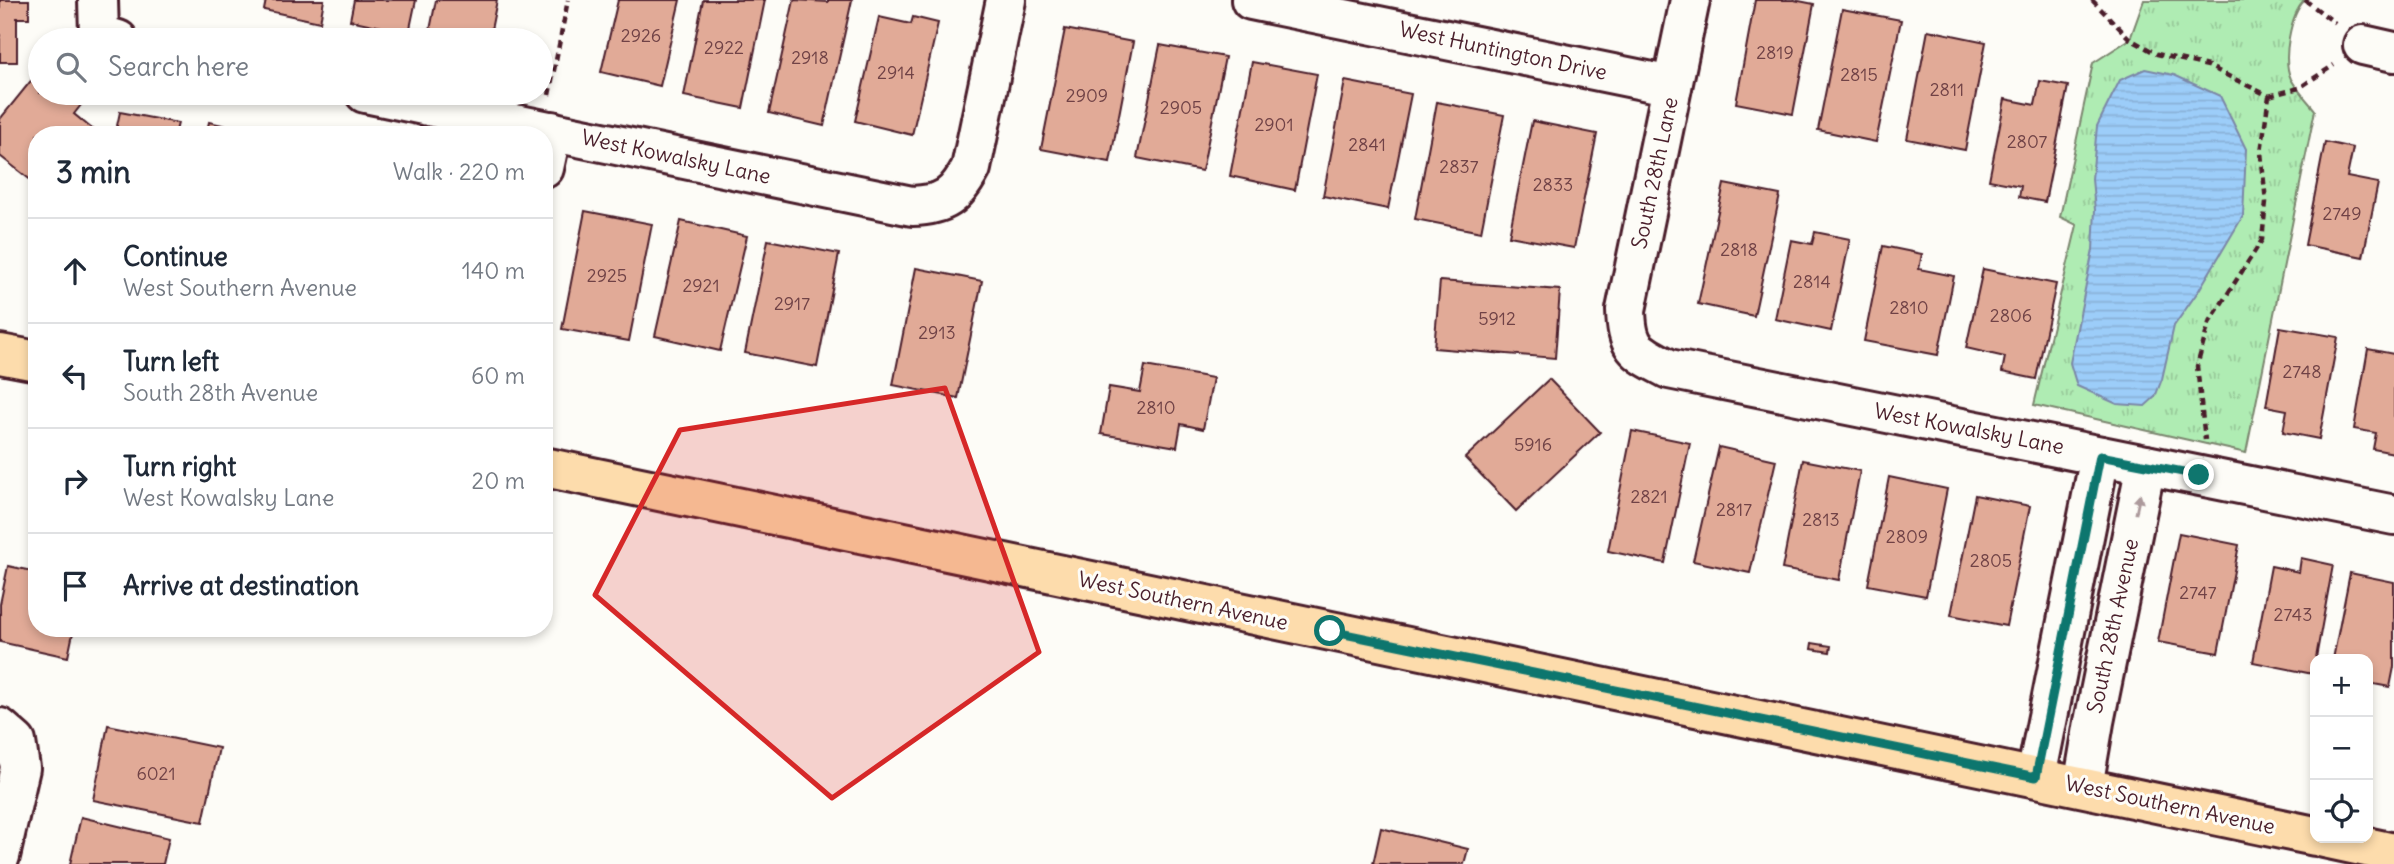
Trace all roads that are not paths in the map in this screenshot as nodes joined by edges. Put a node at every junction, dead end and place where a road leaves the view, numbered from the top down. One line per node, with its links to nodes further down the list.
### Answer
1 (1006, 0): 7 (street, West Kowalsky Lane)
2 (1251, 0): 4 (street, West Huntington Drive)
3 (1690, 0): 4 (street, South 28th Lane)
4 (1672, 86): 8 (street, South 28th Lane)
5 (411, 105): 6 (street, West Kowalsky Lane)
6 (491, 126)
7 (553, 131)
8 (1632, 345): 11 (street, West Kowalsky Lane)
9 (0, 354): 10 (main road)
10 (28, 359)
11 (2100, 456): 12 (street, West Kowalsky Lane); 16 (street)
12 (2146, 465): 14 (street, West Kowalsky Lane); 17 (street, South 28th Avenue, one-way to 12)
13 (553, 469): 16 (main road, West Southern Avenue)
14 (2394, 515)
15 (8, 735): 21 (street)
16 (2036, 777): 17 (main road, West Southern Avenue)
17 (2083, 787): 18 (main road, West Southern Avenue)
18 (2310, 835)
19 (2347, 843): 20 (main road)
20 (2394, 853)
21 (0, 856)

